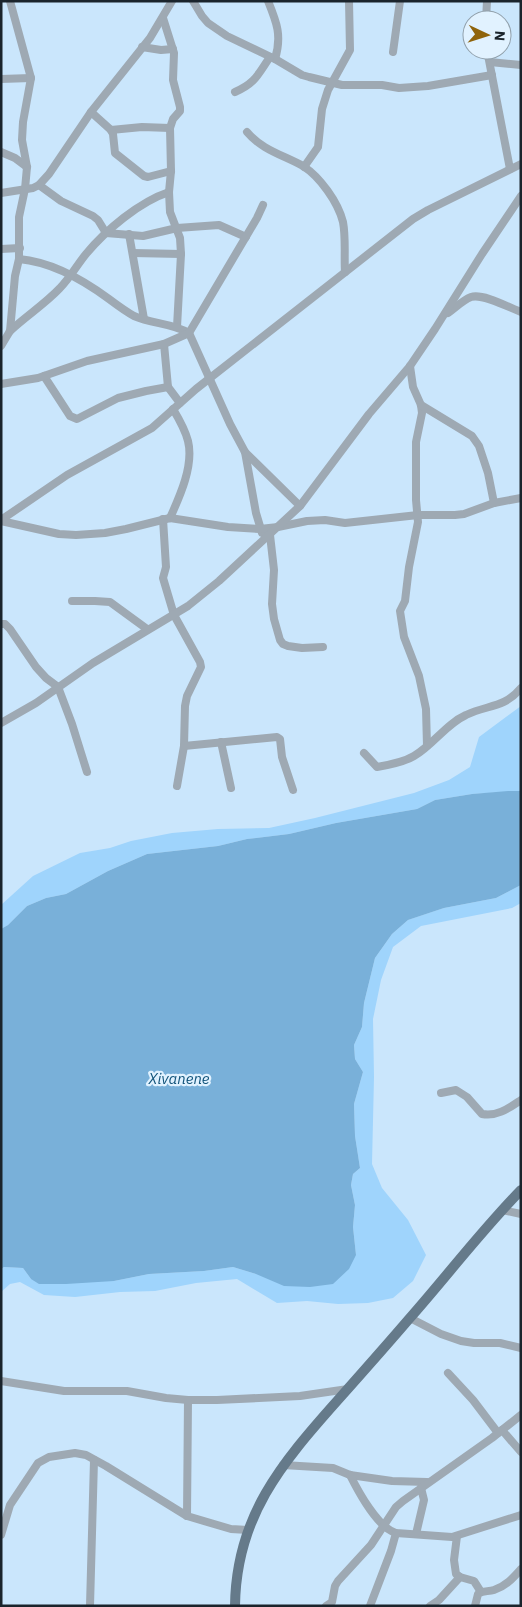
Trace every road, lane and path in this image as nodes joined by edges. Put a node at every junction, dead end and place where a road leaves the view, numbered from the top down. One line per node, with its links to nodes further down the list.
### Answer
1 (10, 1): 15 (street)
2 (172, 1): 7 (street)
3 (194, 1): 11 (street)
4 (268, 1): 11 (street)
5 (349, 1): 17 (street)
6 (400, 1): 10 (street)
7 (163, 18): 8 (street); 9 (street)
8 (142, 47): 9 (street); 19 (street)
9 (173, 49): 20 (street)
10 (393, 52)
11 (272, 58): 17 (street); 18 (street)
12 (490, 62): 13 (street); 14 (street)
13 (521, 65)
14 (492, 75): 17 (street); 27 (street)
15 (31, 78): 16 (street); 25 (street)
16 (1, 79)
17 (332, 82): 26 (street)
18 (235, 92)
19 (91, 112): 21 (street); 29 (street)
20 (170, 128): 21 (street); 28 (street)
21 (111, 130): 28 (street)
22 (248, 132): 26 (street)
23 (1, 152): 25 (street)
24 (521, 164): 27 (street)
25 (27, 167): 30 (street)
26 (304, 167): 44 (street)
27 (510, 169): 44 (street)
28 (171, 171): 31 (street)
29 (39, 185): 30 (street); 36 (street)
30 (25, 189): 32 (street); 39 (street)
31 (169, 192): 35 (street); 36 (street)
32 (1, 193)
33 (521, 196): 47 (street)
34 (264, 205): 38 (street)
35 (177, 228): 37 (street); 38 (street); 42 (street)
36 (106, 234): 37 (street); 45 (street)
37 (129, 234): 41 (street)
38 (246, 237): 51 (street)
39 (20, 248): 40 (street); 43 (street)
40 (1, 249)
41 (133, 253): 42 (street); 48 (street)
42 (181, 254): 49 (street)
43 (19, 259): 45 (street); 50 (street)
44 (345, 272): 56 (street)
45 (71, 275): 48 (street); 50 (street)
46 (521, 312): 47 (street)
47 (444, 315): 54 (street)
48 (144, 319): 49 (street)
49 (177, 328): 51 (street)
50 (10, 331): 53 (street)
51 (189, 334): 52 (street); 56 (street)
52 (164, 344): 55 (street); 58 (street)
53 (1, 346)
54 (410, 366): 60 (street); 65 (street)
55 (44, 376): 57 (street); 58 (street)
56 (209, 378): 59 (street); 62 (street)
57 (1, 384)
58 (168, 387): 59 (street)
59 (180, 403): 61 (street)
60 (421, 405): 64 (street); 66 (street)
61 (173, 409): 67 (street); 68 (street)
62 (246, 452): 65 (street); 70 (street)
63 (521, 498): 64 (street)
64 (494, 503): 66 (street)
65 (300, 506): 69 (street)
66 (418, 515): 69 (street); 83 (street)
67 (166, 518): 68 (street); 70 (street); 73 (street)
68 (1, 520)
69 (278, 527): 70 (street); 71 (street)
70 (260, 529): 71 (street)
71 (267, 537): 73 (street); 76 (street)
72 (72, 601): 75 (street)
73 (174, 615): 75 (street); 82 (street)
74 (1, 624): 77 (street)
75 (147, 629): 77 (street)
76 (323, 647)
77 (58, 687): 80 (street); 85 (street)
78 (521, 688): 83 (street)
79 (1, 713): 80 (street)
80 (2, 723)
81 (221, 742): 82 (street); 87 (street); 88 (street)
82 (184, 746): 86 (street)
83 (426, 746): 84 (street)
84 (364, 753)
85 (87, 772)
86 (177, 786)
87 (232, 788)
88 (293, 790)
89 (441, 1093): 90 (street)
90 (521, 1100)
91 (521, 1190): 92 (main road)
92 (502, 1210): 93 (street); 94 (main road)
93 (521, 1214)
94 (410, 1318): 95 (street); 98 (main road)
95 (521, 1348)
96 (448, 1373): 101 (street)
97 (1, 1381): 99 (street)
98 (348, 1388): 99 (street); 104 (main road)
99 (188, 1400): 109 (street)
100 (521, 1415): 101 (street)
101 (500, 1432): 102 (street); 106 (street)
102 (521, 1452)
103 (94, 1460): 109 (street); 114 (street); 120 (street)
104 (283, 1465): 105 (street); 111 (main road)
105 (350, 1475): 106 (street); 110 (street)
106 (428, 1482): 107 (street)
107 (420, 1488): 110 (street); 113 (street)
108 (521, 1515): 115 (street)
109 (187, 1516): 111 (street)
110 (383, 1526): 112 (street); 122 (street)
111 (248, 1530): 121 (main road)
112 (396, 1533): 113 (street); 123 (street)
113 (416, 1534): 115 (street)
114 (1, 1535)
115 (457, 1536): 117 (street)
116 (521, 1568): 118 (street)
117 (460, 1577): 119 (street); 124 (street)
118 (518, 1578): 119 (street)
119 (481, 1592): 125 (street)
120 (90, 1606)
121 (235, 1606)
122 (326, 1606)
123 (370, 1606)
124 (430, 1606)
125 (475, 1606)

